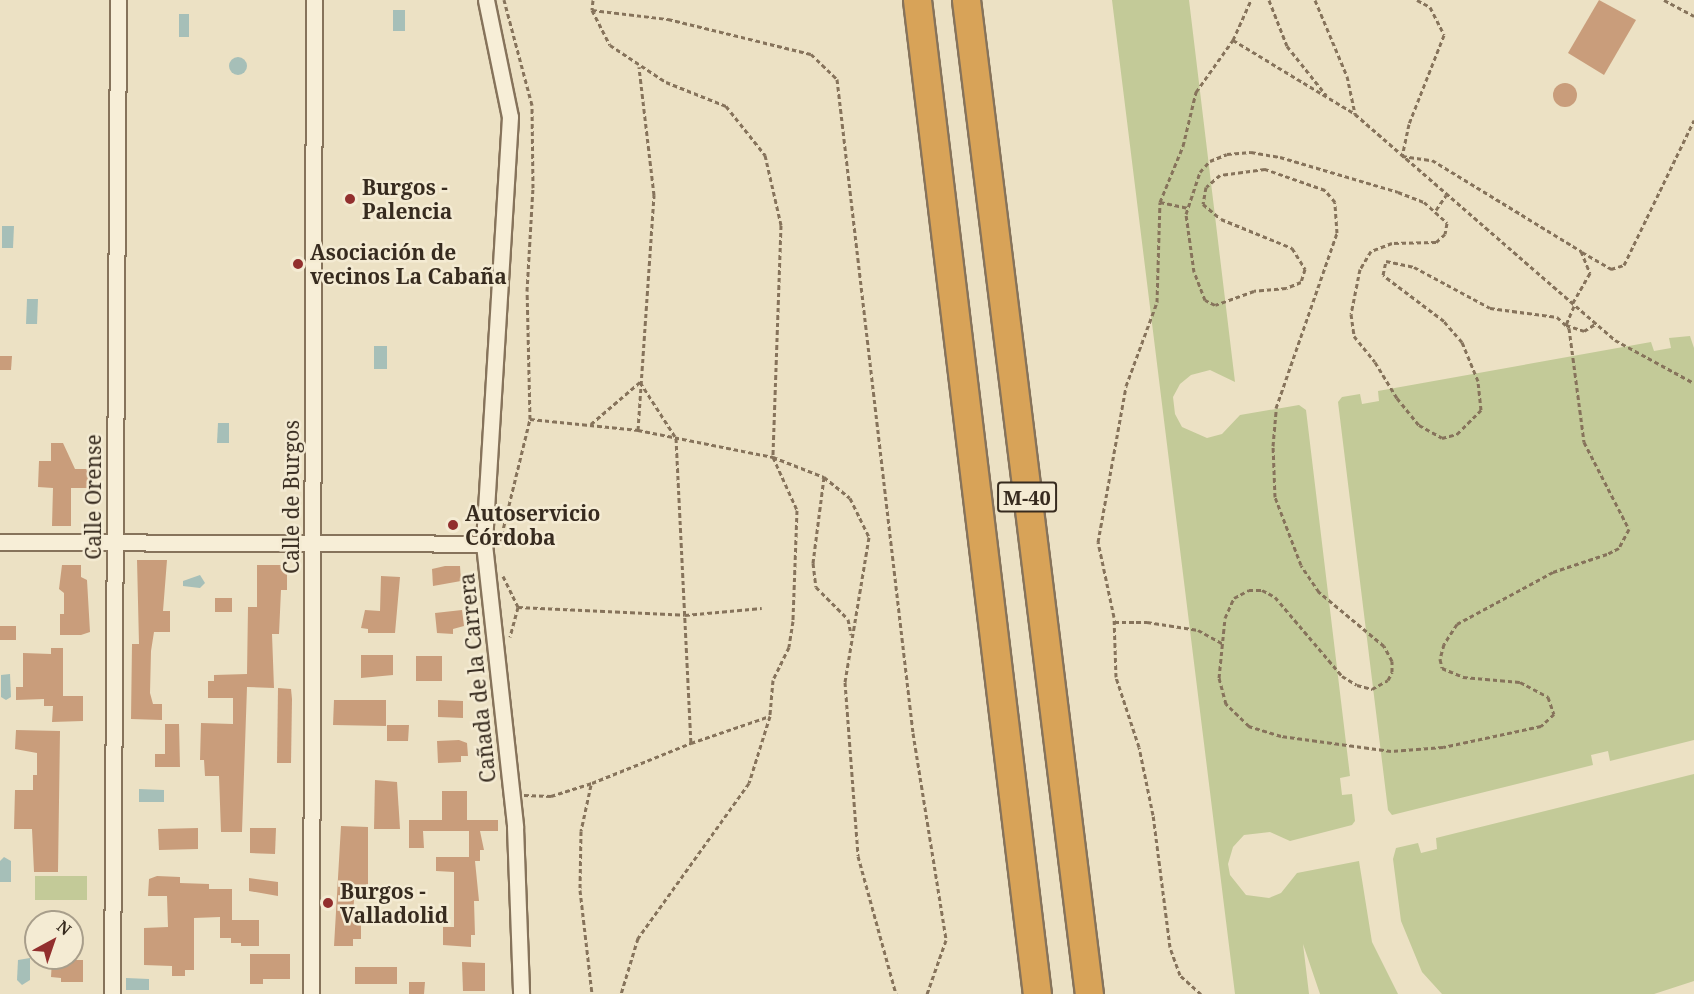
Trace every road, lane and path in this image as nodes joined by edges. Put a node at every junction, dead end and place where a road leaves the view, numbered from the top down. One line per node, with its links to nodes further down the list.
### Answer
1 (118, 0): 38 (street, Calle Orense)
2 (314, 0): 39 (street, Calle de Burgos)
3 (486, 0): 40 (street, Cañada de la Carrera)
4 (504, 0): 31 (path)
5 (593, 0): 13 (path)
6 (917, 0): 61 (highway, M-40)
7 (966, 0): 62 (highway, M-40)
8 (1251, 0): 15 (path)
9 (1269, 0): 17 (path)
10 (1315, 0): 18 (path)
11 (1417, 0): 20 (path)
12 (1664, 0): 14 (path)
13 (592, 10): 16 (path); 60 (path)
14 (1694, 16)
15 (1233, 40): 17 (path); 22 (path)
16 (639, 66): 29 (path); 35 (path)
17 (1328, 98): 18 (path)
18 (1355, 114): 20 (path)
19 (1694, 120): 25 (path)
20 (1402, 156): 21 (path); 25 (path)
21 (1446, 195): 24 (path); 26 (path)
22 (1160, 202): 23 (path); 46 (path)
23 (1188, 208): 24 (path); 48 (path)
24 (1436, 210): 28 (path)
25 (1581, 251): 26 (path)
26 (1573, 305): 27 (path); 28 (path)
27 (1596, 324): 28 (path); 30 (path)
28 (1566, 325): 48 (path)
29 (640, 382): 32 (path); 33 (path); 34 (path)
30 (1694, 383)
31 (530, 419): 32 (path); 41 (path)
32 (591, 425): 33 (path)
33 (638, 430): 34 (path)
34 (676, 438): 35 (path); 45 (path)
35 (773, 458): 36 (path); 50 (path)
36 (824, 477): 47 (path); 47 (path)
37 (0, 542): 38 (street)
38 (113, 542): 39 (street); 54 (street, Calle Orense)
39 (311, 543): 40 (street); 55 (street, Calle de Burgos)
40 (484, 544): 56 (street, Cañada de la Carrera)
41 (498, 552)
42 (501, 572): 43 (path)
43 (518, 607): 45 (path); 49 (path)
44 (762, 608): 45 (path)
45 (685, 615): 51 (path)
46 (1114, 622): 48 (path); 63 (path)
47 (852, 640): 59 (path)
48 (1222, 644)
49 (507, 645)
50 (770, 716): 51 (path); 58 (path)
51 (691, 743): 52 (path)
52 (592, 783): 53 (path); 57 (path)
53 (519, 795)
54 (112, 994)
55 (311, 994)
56 (521, 994)
57 (592, 994)
58 (621, 994)
59 (896, 994)
60 (927, 994)
61 (1037, 994)
62 (1089, 994)
63 (1201, 994)

